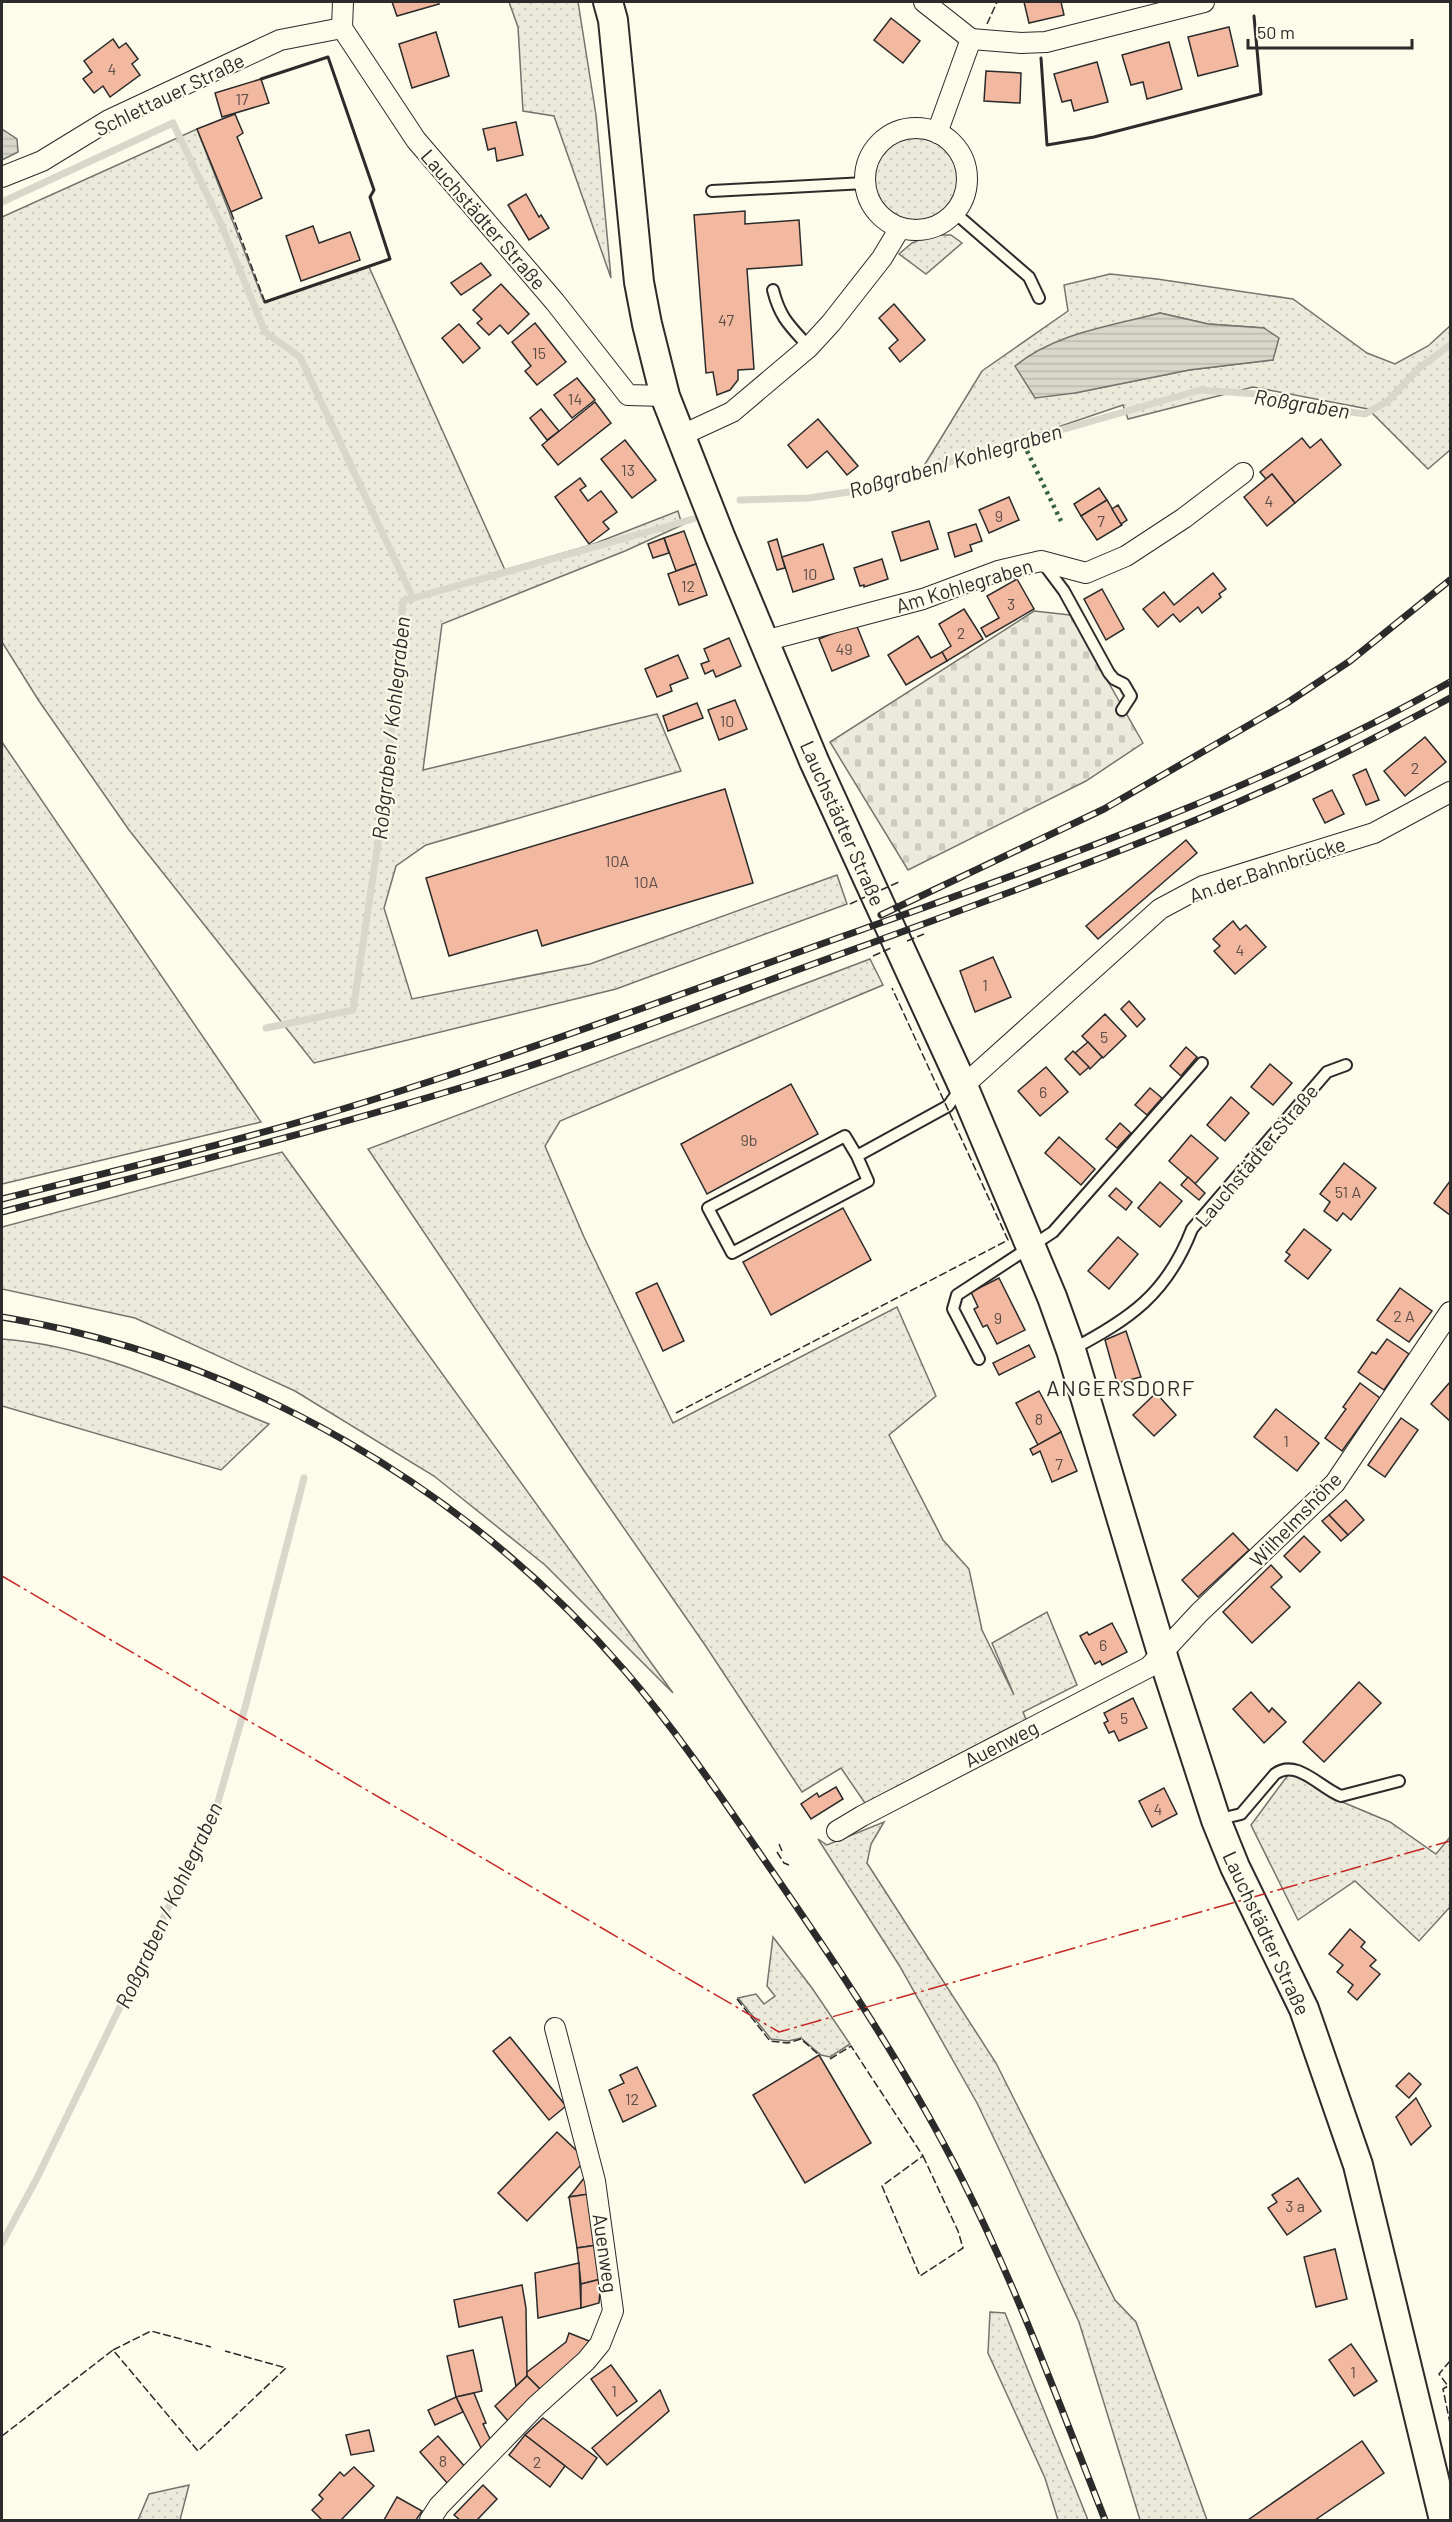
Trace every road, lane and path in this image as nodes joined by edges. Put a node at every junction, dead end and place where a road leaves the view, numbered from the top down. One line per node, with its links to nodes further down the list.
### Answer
1 (343, 2): 5 (street)
2 (608, 2): 16 (main road, Lauchstädter Straße)
3 (924, 2): 6 (street)
4 (1204, 2): 6 (street)
5 (342, 28): 8 (street, Schlettauer Straße); 16 (street, Lauchstädter Straße)
6 (971, 39): 7 (street)
7 (937, 133): 9 (street); 11 (street)
8 (2, 177)
9 (865, 183): 10 (lane); 12 (street)
10 (712, 191)
11 (955, 213): 12 (street); 14 (lane)
12 (900, 228): 15 (street)
13 (773, 290): 15 (lane)
14 (1039, 298)
15 (809, 347): 17 (street)
16 (665, 396): 17 (main road, Lauchstädter Straße)
17 (680, 436): 20 (main road, Lauchstädter Straße)
18 (1244, 473): 19 (street, Am Kohlegraben)
19 (1041, 561): 20 (street, Am Kohlegraben); 21 (lane)
20 (764, 641): 25 (main road, Lauchstädter Straße)
21 (1122, 710)
22 (1450, 792): 25 (street, An der Bahnbrücke)
23 (1202, 1063): 27 (lane)
24 (1346, 1065): 29 (lane, Lauchstädter Straße)
25 (963, 1086): 26 (lane); 27 (main road, Lauchstädter Straße)
26 (857, 1156): 26 (lane)
27 (1031, 1246): 29 (main road, Lauchstädter Straße); 30 (lane)
28 (1450, 1312): 31 (street, Wilhelmshöhe)
29 (1071, 1350): 31 (main road, Lauchstädter Straße)
30 (979, 1359)
31 (1162, 1652): 33 (main road, Lauchstädter Straße); 34 (street, Auenweg)
32 (1399, 1781): 33 (lane)
33 (1216, 1820): 36 (main road, Lauchstädter Straße)
34 (837, 1831)
35 (555, 2028): 37 (street, Auenweg)
36 (1445, 2507)
37 (430, 2520)

